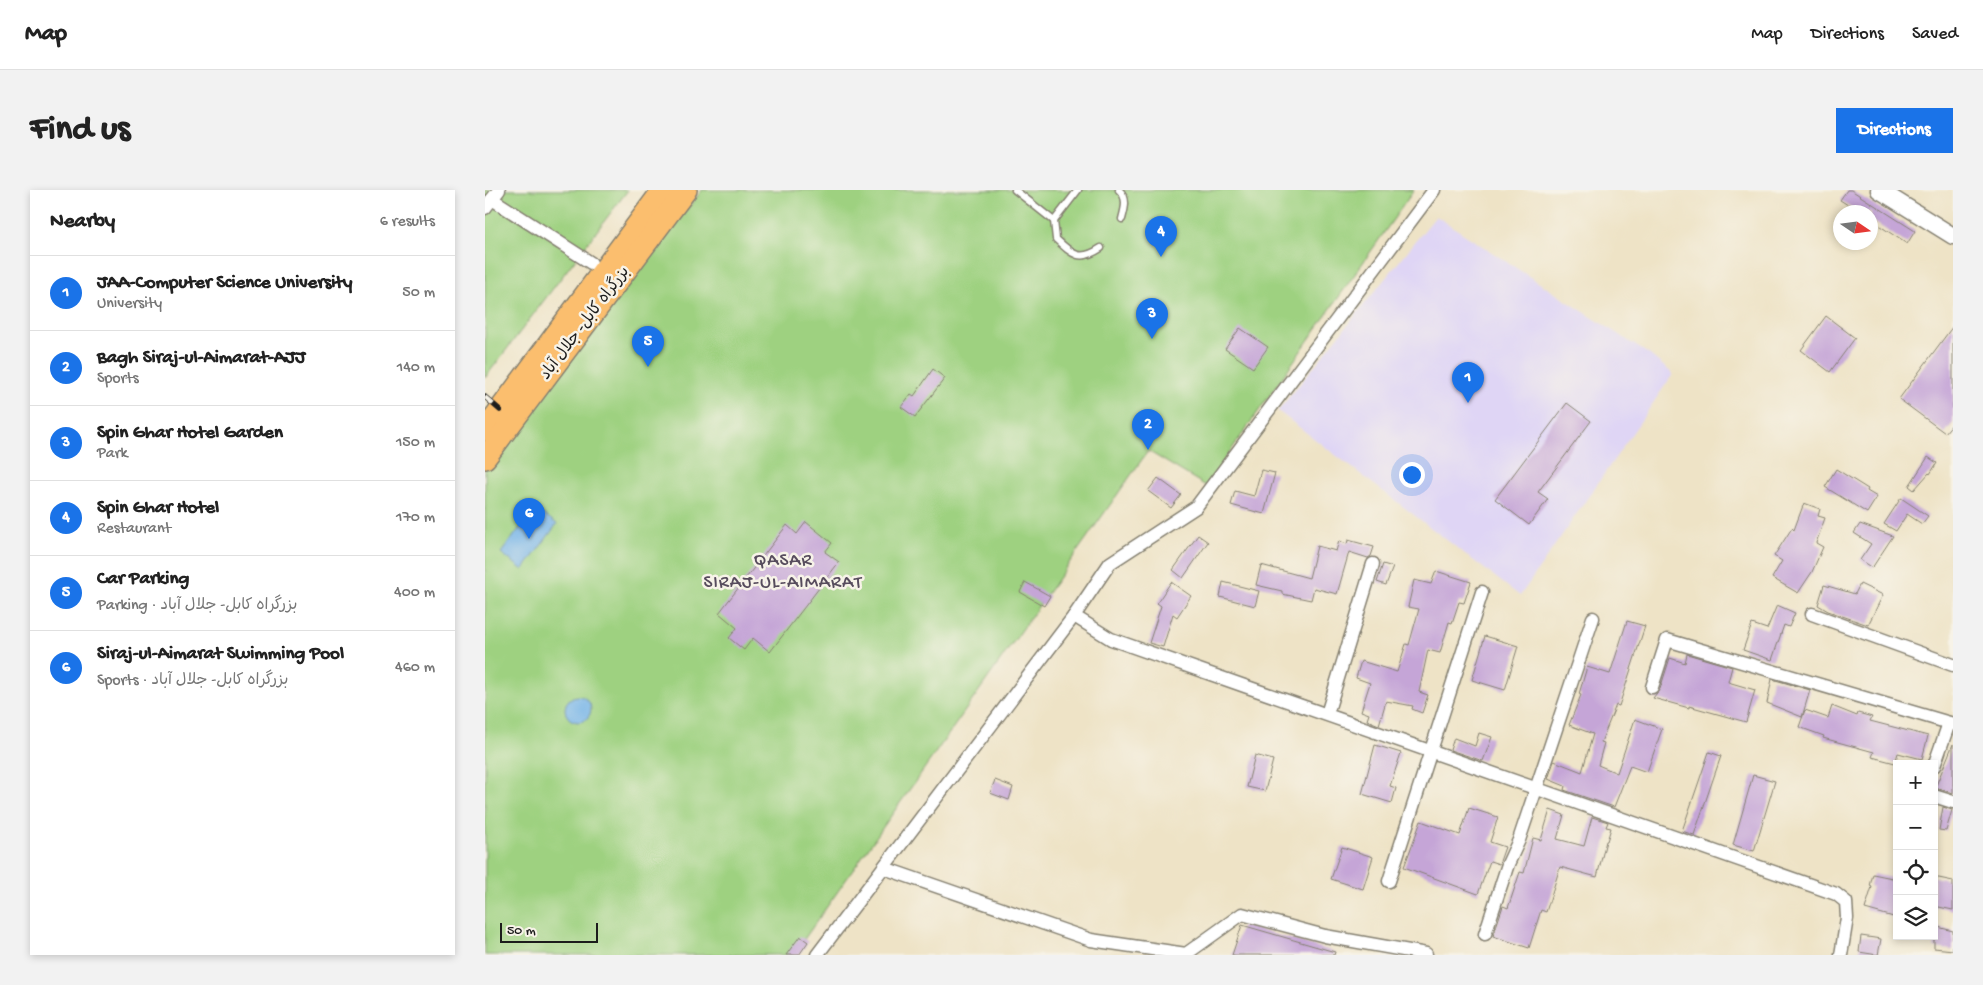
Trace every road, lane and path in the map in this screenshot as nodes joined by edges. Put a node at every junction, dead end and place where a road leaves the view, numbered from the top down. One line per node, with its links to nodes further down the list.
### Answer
1 (663, 190): 14 (highway, بزرگراه کابل- جلال آباد)
2 (686, 190): 15 (highway, بزرگراه کابل- جلال آباد)
3 (1015, 190): 10 (lane)
4 (1078, 190): 10 (lane)
5 (1119, 190): 9 (lane)
6 (1434, 190): 19 (street)
7 (1879, 190): 11 (street)
8 (492, 199): 13 (street)
9 (1122, 219)
10 (1054, 221): 12 (lane)
11 (1953, 236)
12 (1101, 248)
13 (591, 263)
14 (485, 430)
15 (485, 458)
16 (1373, 564): 23 (street)
17 (1482, 592): 25 (street)
18 (1812, 614): 21 (street)
19 (1074, 616): 23 (street); 30 (street)
20 (1593, 618): 27 (street)
21 (1953, 666)
22 (1652, 687): 24 (street)
23 (1327, 714): 25 (street)
24 (1951, 724): 26 (street)
25 (1430, 752): 27 (street); 31 (street)
26 (1936, 760)
27 (1535, 788): 32 (street); 35 (street)
28 (1938, 797): 29 (street)
29 (1953, 802)
30 (884, 868): 33 (street); 34 (street)
31 (1389, 882)
32 (1485, 934)
33 (817, 955)
34 (1425, 955)
35 (1841, 955)

